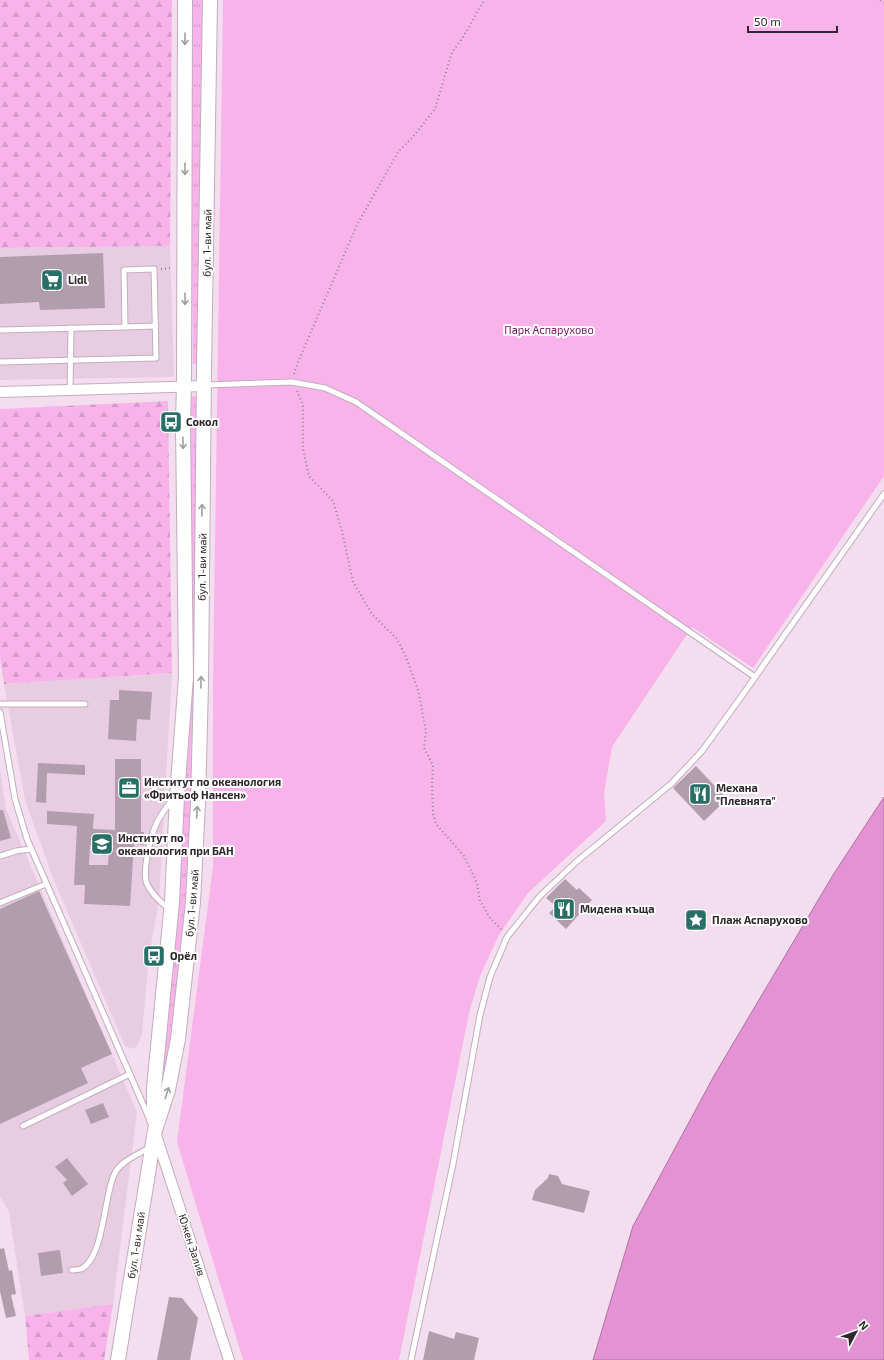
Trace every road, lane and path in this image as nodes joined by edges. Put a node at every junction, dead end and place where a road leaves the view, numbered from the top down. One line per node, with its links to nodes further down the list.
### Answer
1 (185, 0): 6 (main road, бул. 1-ви май, one-way to 6)
2 (210, 0): 16 (main road, бул. 1-ви май)
3 (484, 0): 14 (path)
4 (880, 0): 5 (path)
5 (884, 2)
6 (185, 268): 7 (path); 15 (main road, бул. 1-ви май, one-way to 15)
7 (154, 269): 8 (lane); 9 (lane)
8 (156, 326): 9 (lane); 12 (lane)
9 (125, 327): 10 (lane)
10 (71, 328): 11 (lane); 12 (lane)
11 (0, 330)
12 (70, 360): 13 (lane); 17 (lane)
13 (0, 362)
14 (292, 382): 16 (lane); 21 (lane)
15 (184, 386): 16 (street); 17 (street); 25 (main road, бул. 1-ви май, one-way to 25)
16 (204, 386): 34 (main road, бул. 1-ви май, one-way to 16)
17 (70, 390): 19 (street)
18 (302, 390): 31 (path)
19 (0, 392)
20 (884, 494): 21 (lane)
21 (756, 677): 31 (lane)
22 (0, 704): 23 (lane)
23 (85, 704)
24 (0, 712): 26 (lane)
25 (177, 796): 30 (main road, бул. 1-ви май); 30 (lane)
26 (31, 849): 27 (lane); 28 (lane)
27 (0, 856)
28 (46, 884): 29 (lane); 32 (lane)
29 (0, 903)
30 (171, 909): 34 (main road, бул. 1-ви май)
31 (507, 937): 39 (lane)
32 (130, 1074): 33 (lane); 34 (lane)
33 (23, 1126)
34 (155, 1130): 35 (main road, бул. 1-ви май); 38 (street, Южен Залив)
35 (152, 1146): 36 (lane); 37 (main road, бул. 1-ви май)
36 (72, 1270)
37 (118, 1360)
38 (229, 1360)
39 (411, 1360)

